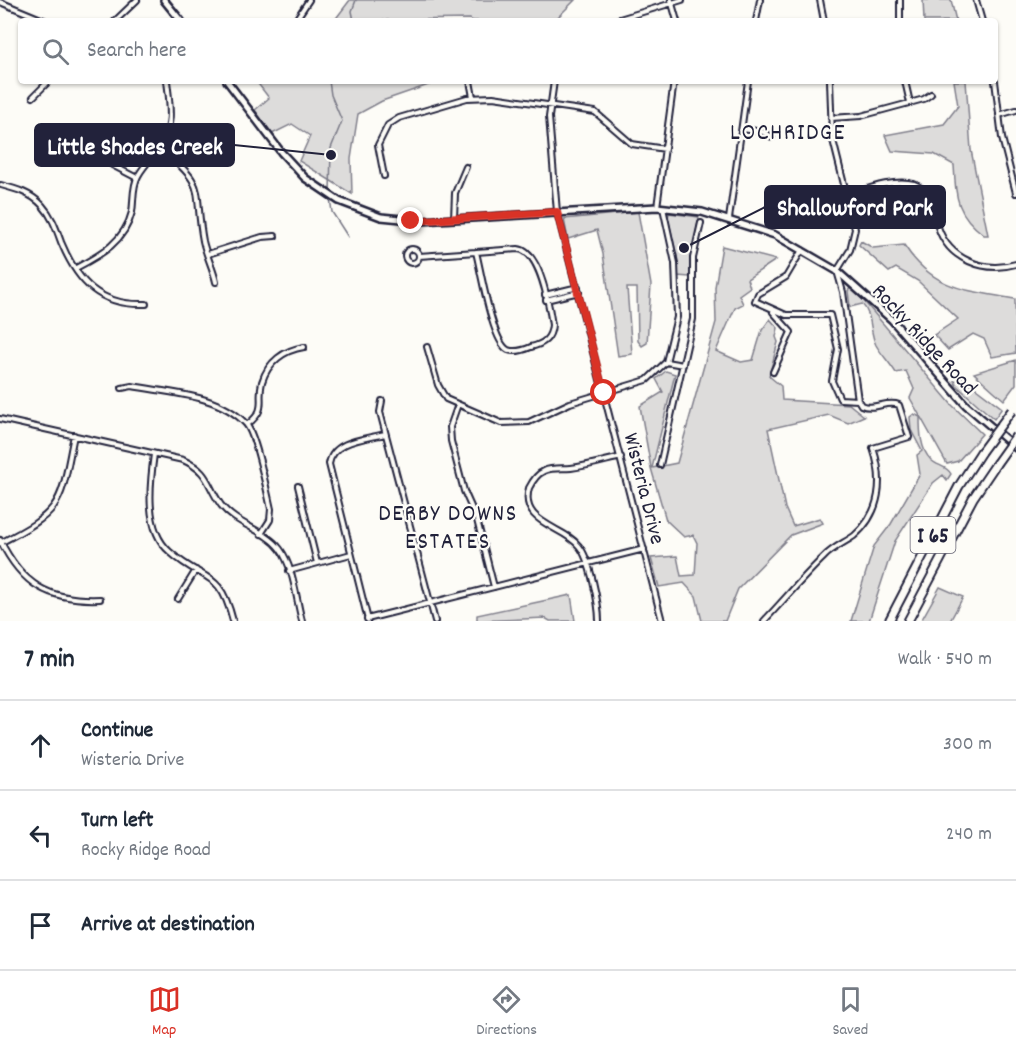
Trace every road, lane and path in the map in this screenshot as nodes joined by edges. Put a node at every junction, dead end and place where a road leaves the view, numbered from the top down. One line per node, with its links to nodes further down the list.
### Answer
1 (137, 0): 12 (street)
2 (164, 0): 13 (main road)
3 (309, 0): 14 (street)
4 (682, 0): 10 (street)
5 (760, 0): 17 (street)
6 (819, 0): 18 (street)
7 (900, 0): 19 (street)
8 (976, 0): 20 (street)
9 (0, 2): 11 (street)
10 (671, 2): 15 (street); 16 (street)
11 (39, 18)
12 (118, 18)
13 (179, 18)
14 (297, 18)
15 (622, 18)
16 (676, 18)
17 (757, 18)
18 (823, 18)
19 (900, 18)
20 (981, 18)
21 (46, 84): 32 (street)
22 (167, 84): 41 (street)
23 (230, 84): 53 (main road, Rocky Ridge Road)
24 (471, 84): 33 (street)
25 (553, 84): 35 (street, Wisteria Drive)
26 (674, 84): 42 (street)
27 (748, 84): 39 (street)
28 (830, 84): 38 (street)
29 (906, 84): 34 (street)
30 (994, 84): 37 (street)
31 (931, 94): 34 (street)
32 (33, 97)
33 (473, 97): 35 (street); 45 (street)
34 (910, 103): 38 (street)
35 (549, 104): 42 (street); 51 (street, Wisteria Drive)
36 (1016, 110): 37 (street)
37 (999, 115): 48 (street)
38 (831, 118): 49 (street)
39 (742, 129): 40 (street); 52 (street)
40 (772, 137)
41 (160, 148): 46 (street); 58 (street)
42 (665, 149): 50 (street)
43 (108, 157): 46 (street)
44 (466, 167): 53 (street)
45 (384, 176)
46 (137, 178): 61 (street)
47 (1, 185): 61 (street)
48 (1016, 193)
49 (846, 196): 60 (street); 62 (street)
50 (660, 207): 51 (main road, Rocky Ridge Road); 52 (main road, Rocky Ridge Road); 70 (street)
51 (557, 212): 53 (main road, Rocky Ridge Road); 64 (street, Wisteria Drive)
52 (729, 219): 56 (main road, Rocky Ridge Road)
53 (454, 220)
54 (700, 223): 71 (street)
55 (275, 236): 58 (street)
56 (802, 249): 62 (main road, Rocky Ridge Road); 67 (street)
57 (476, 252): 59 (street); 65 (street); 65 (street)
58 (208, 254): 63 (street)
59 (419, 256)
60 (1016, 264)
61 (76, 268): 66 (street)
62 (837, 271): 75 (street); 84 (main road, Rocky Ridge Road)
63 (216, 282)
64 (578, 289): 65 (street); 74 (street, Wisteria Drive)
65 (546, 298)
66 (146, 304)
67 (771, 309): 72 (street); 75 (street)
68 (304, 347): 80 (street)
69 (427, 347): 77 (street)
70 (666, 362): 71 (street); 74 (street)
71 (683, 365): 87 (street)
72 (773, 372)
73 (122, 388): 80 (street)
74 (604, 393): 77 (street); 86 (street, Wisteria Drive)
75 (858, 400): 107 (street)
76 (382, 401): 81 (street)
77 (458, 406): 97 (street)
78 (1014, 408): 108 (highway, I 65, bridge)
79 (0, 419): 82 (street)
80 (248, 424): 89 (street)
81 (385, 434): 92 (street); 100 (street)
82 (74, 435): 85 (street); 90 (street)
83 (1016, 436): 109 (highway, I 65, bridge)
84 (1016, 448)
85 (154, 454): 89 (street); 95 (street)
86 (621, 457): 91 (street, Wisteria Drive); 94 (street)
87 (660, 465)
88 (298, 486): 93 (street)
89 (261, 534): 96 (street)
90 (0, 542): 98 (street)
91 (644, 549): 94 (street); 106 (street, Wisteria Drive)
92 (351, 554): 93 (street); 101 (street)
93 (316, 563): 96 (street)
94 (587, 563): 97 (street); 105 (street)
95 (196, 570): 99 (street); 102 (street)
96 (289, 571): 103 (street)
97 (494, 587): 100 (street)
98 (100, 598)
99 (178, 599)
100 (431, 602): 101 (street); 104 (street)
101 (368, 620)
102 (233, 621)
103 (302, 621)
104 (435, 621)
105 (599, 621)
106 (662, 621)
107 (764, 621)
108 (889, 621)
109 (908, 621)

